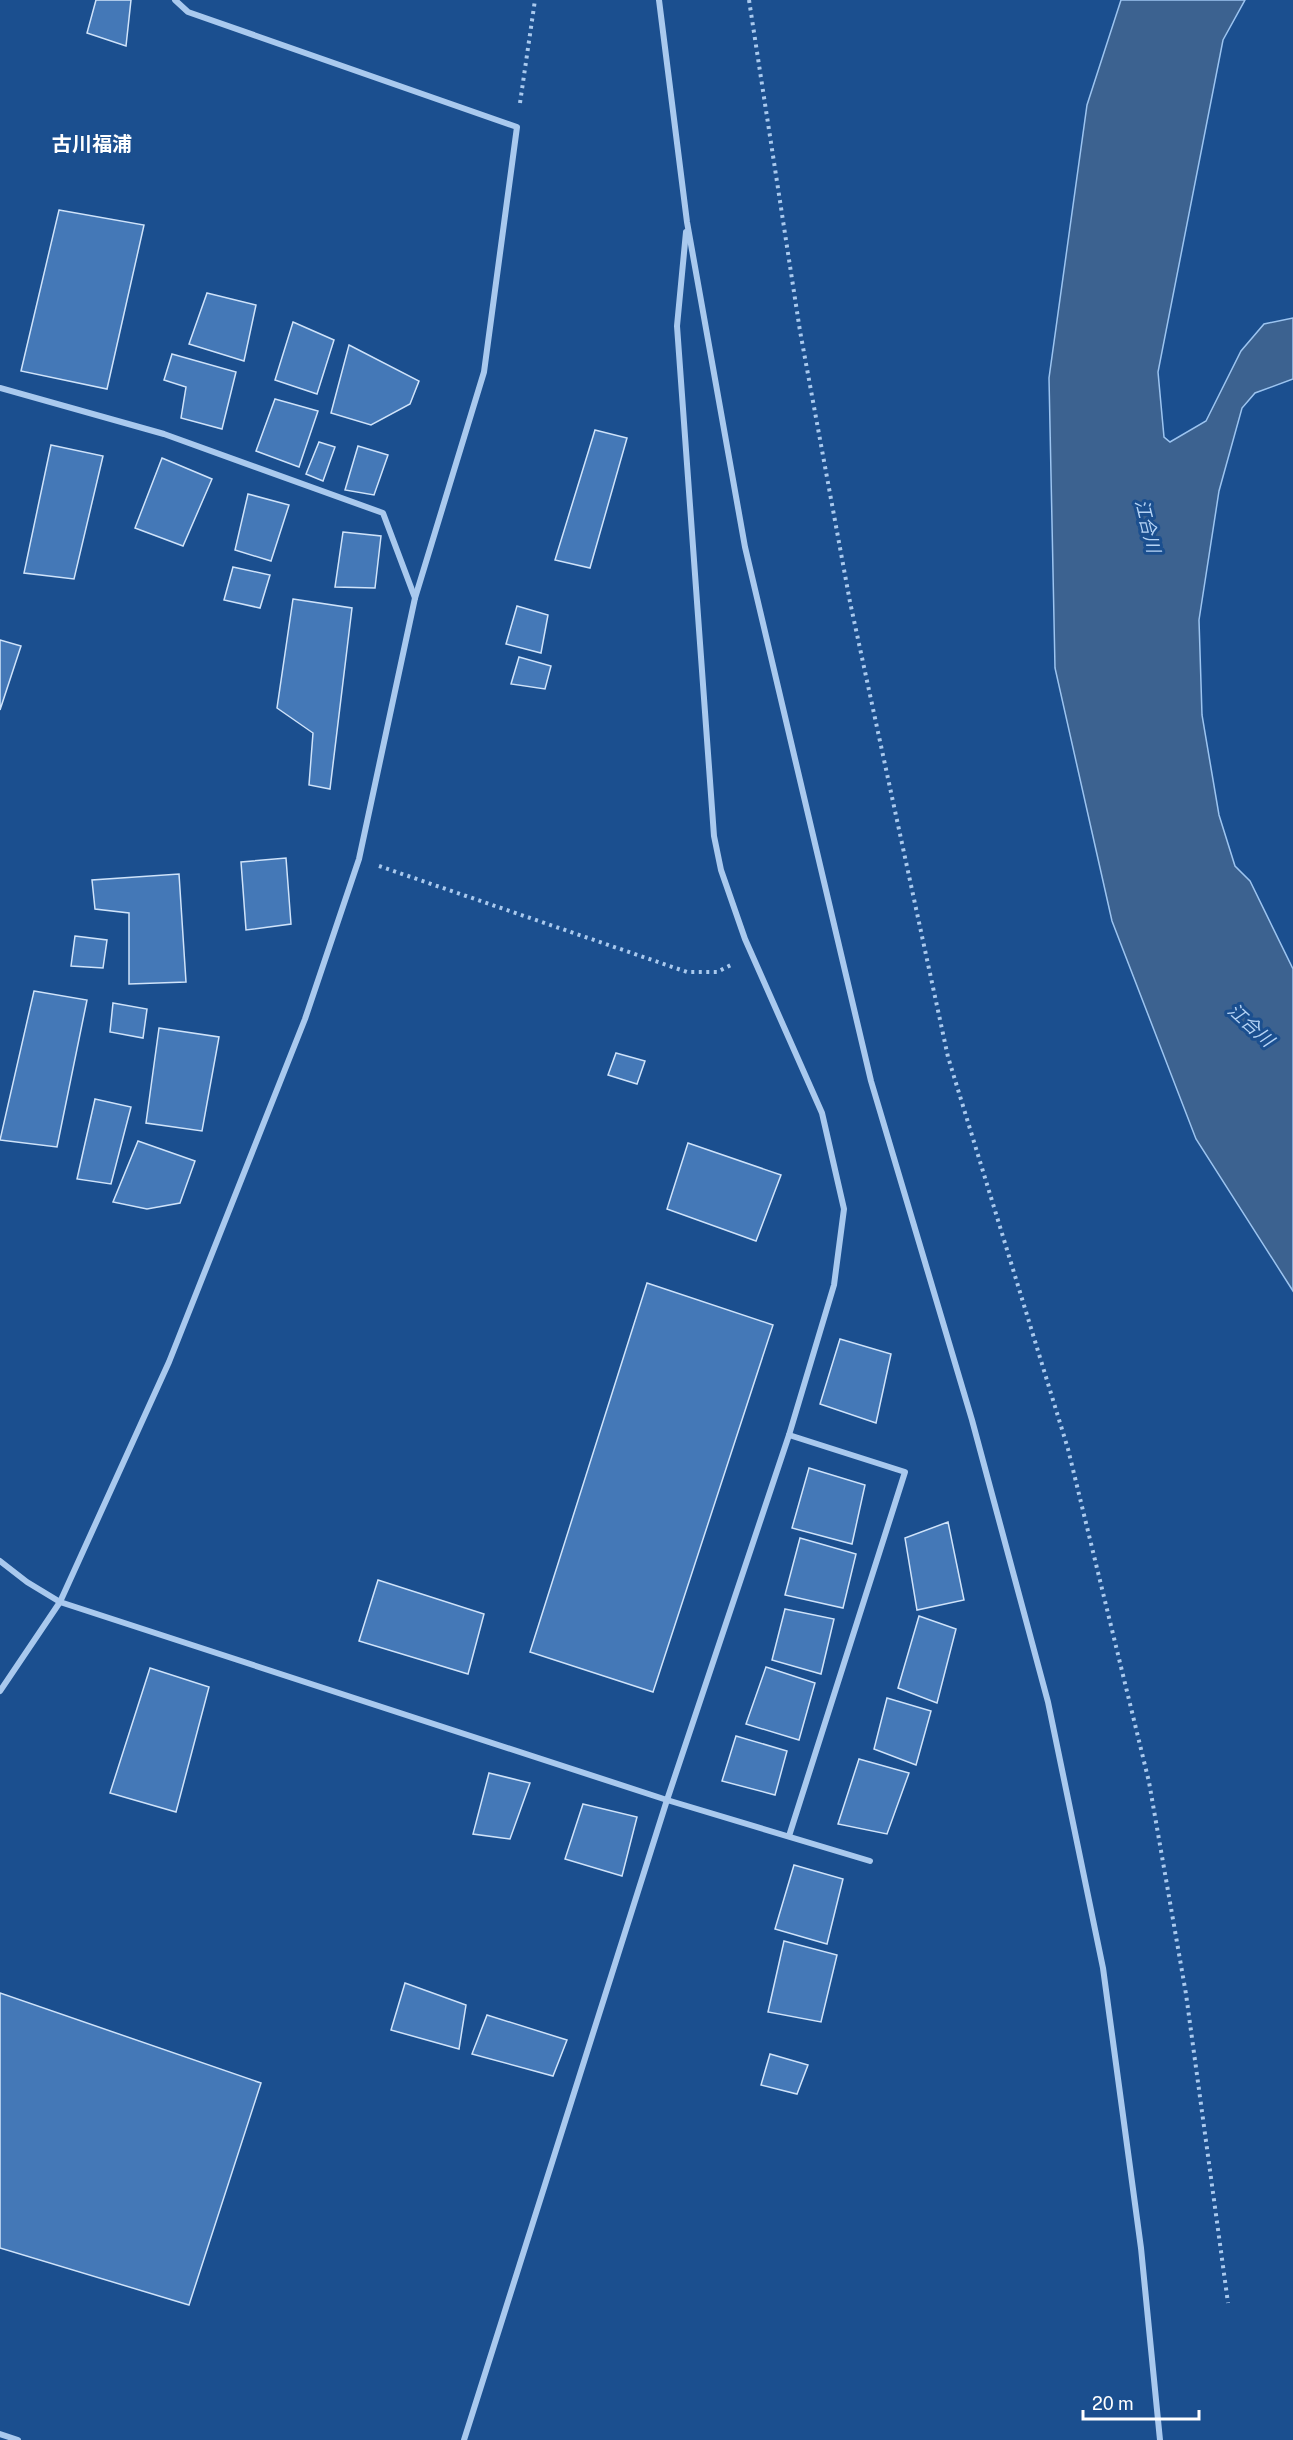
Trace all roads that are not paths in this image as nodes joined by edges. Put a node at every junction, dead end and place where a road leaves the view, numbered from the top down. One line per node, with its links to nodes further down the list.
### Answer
1 (175, 0): 5 (street)
2 (659, 0): 3 (street)
3 (687, 222): 6 (street); 16 (street)
4 (0, 388): 5 (street)
5 (415, 598): 8 (street)
6 (789, 1434): 10 (street); 11 (street)
7 (0, 1561): 8 (street)
8 (60, 1602): 9 (street); 10 (street)
9 (0, 1691)
10 (667, 1800): 11 (street); 15 (street)
11 (789, 1836): 12 (street)
12 (870, 1861)
13 (0, 2434): 14 (street)
14 (18, 2440)
15 (464, 2440)
16 (1160, 2440)

